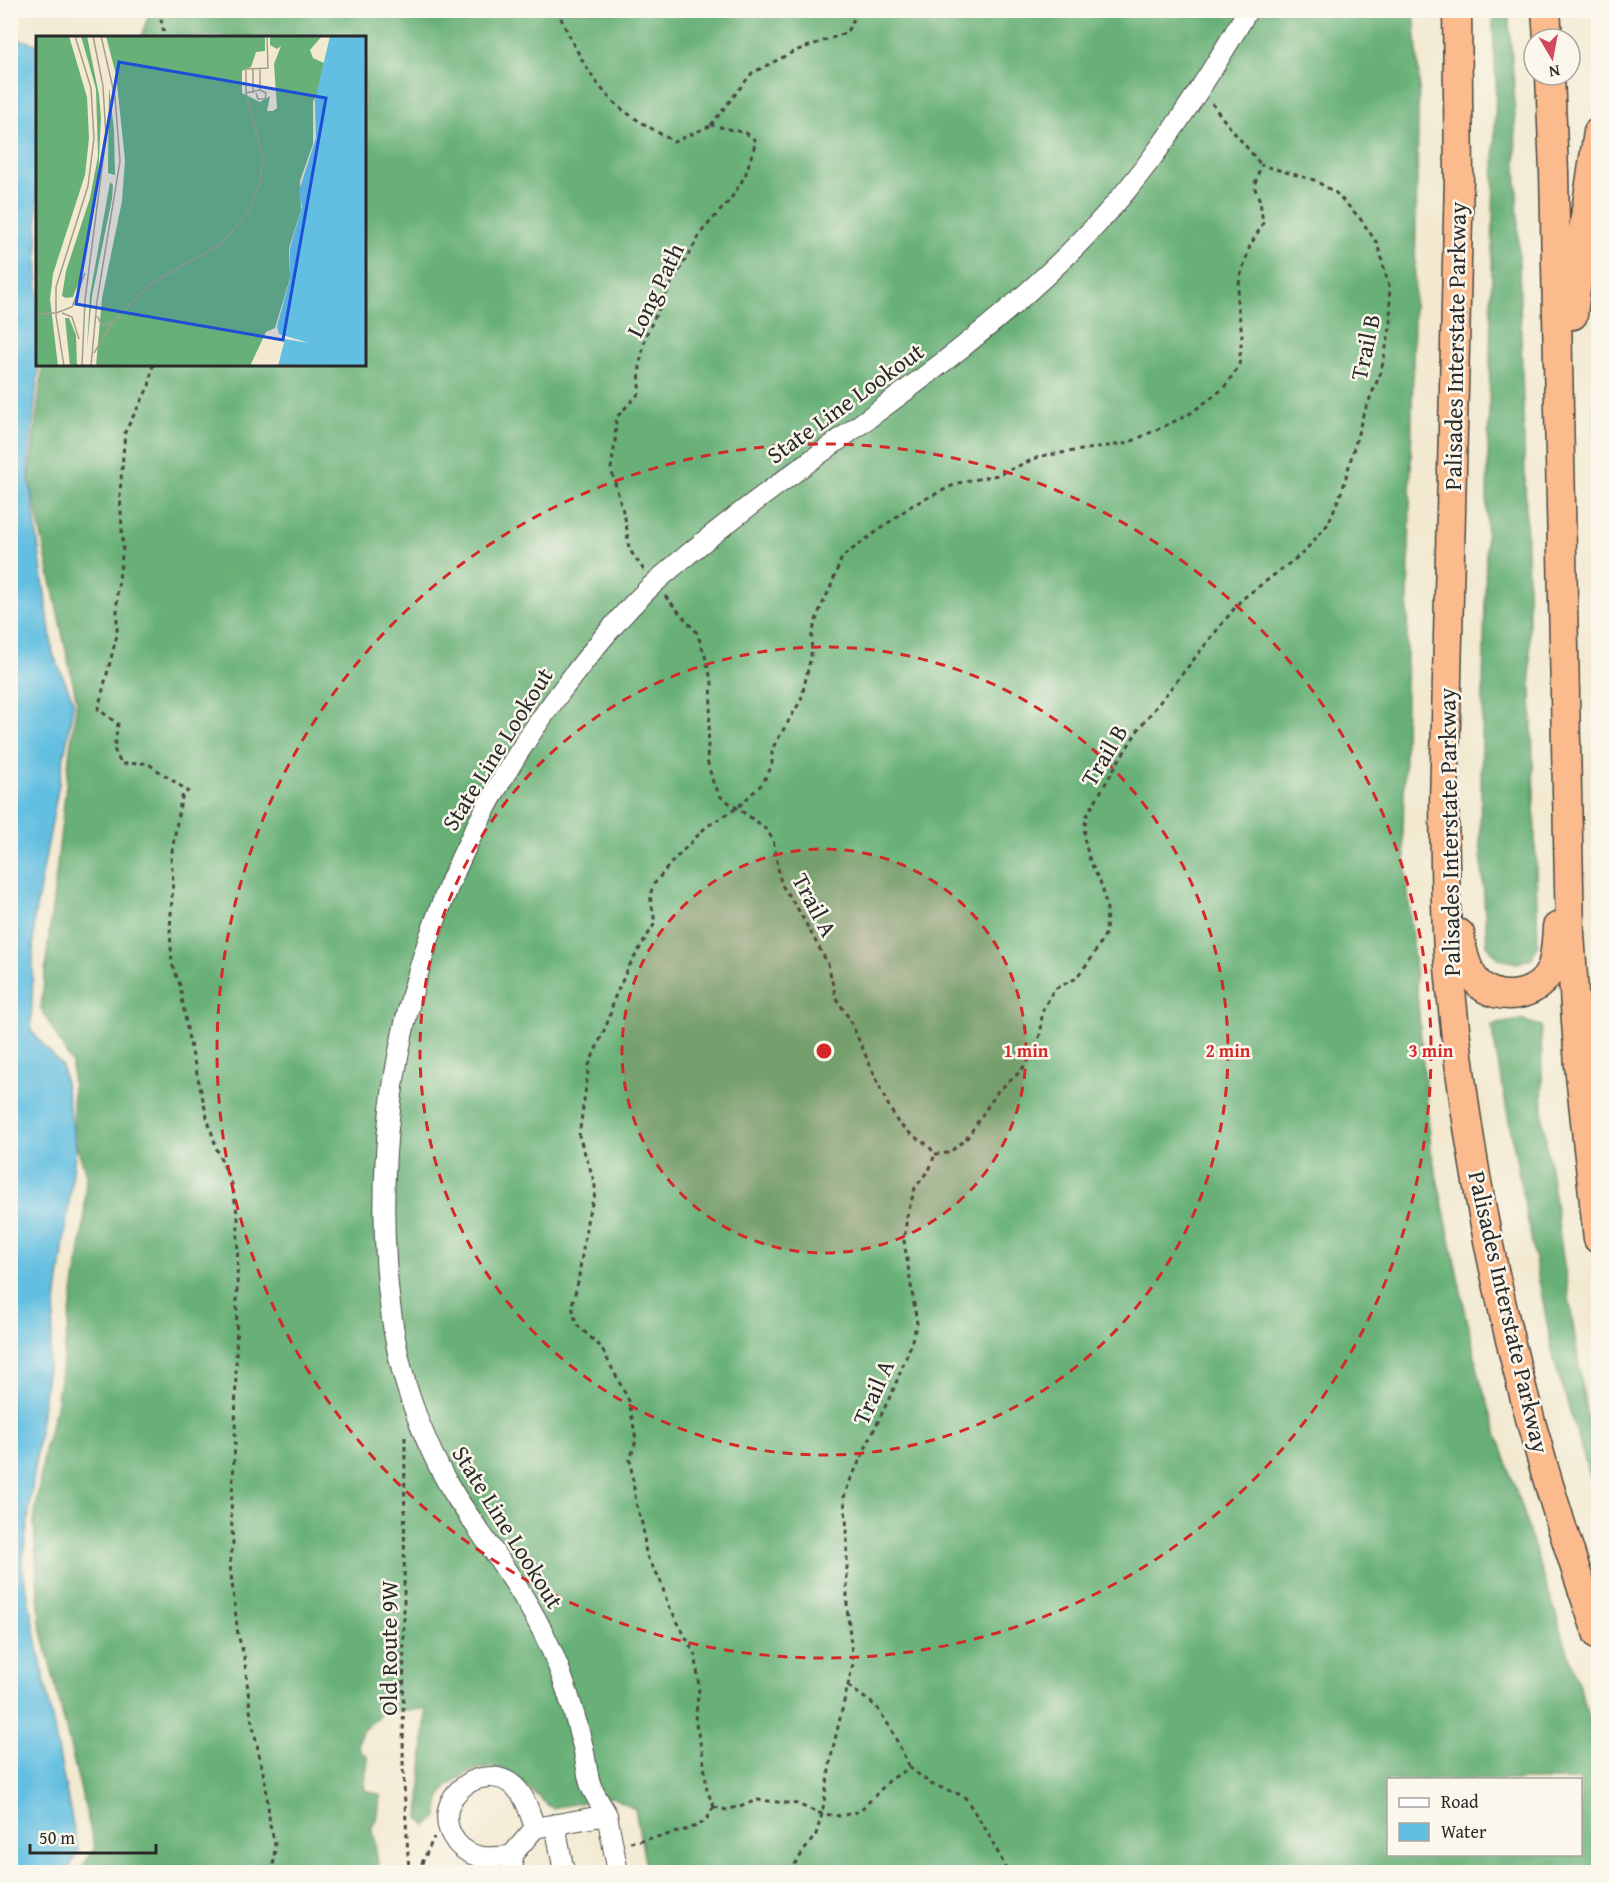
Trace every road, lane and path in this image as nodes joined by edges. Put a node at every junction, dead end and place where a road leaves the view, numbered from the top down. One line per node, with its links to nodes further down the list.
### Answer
1 (159, 10): 9 (path)
2 (557, 10): 12 (path)
3 (859, 10): 12 (path)
4 (1248, 10): 10 (street, State Line Lookout)
5 (1440, 10): 15 (highway)
6 (1457, 10): 15 (highway, Palisades Interstate Parkway)
7 (1546, 10): 8 (highway)
8 (1547, 27)
9 (165, 36)
10 (1202, 87): 14 (path); 18 (street, State Line Lookout)
11 (1550, 87): 17 (highway)
12 (711, 125): 18 (path, Long Path)
13 (1599, 132): 17 (highway)
14 (1261, 165): 21 (path); 22 (path, Trail B)
15 (1458, 243): 20 (highway, Palisades Interstate Parkway)
16 (153, 366): 36 (path)
17 (1562, 569): 19 (highway)
18 (654, 584): 21 (path, Long Path); 30 (street, State Line Lookout)
19 (1566, 768): 20 (highway); 23 (highway)
20 (1444, 804): 25 (highway, Palisades Interstate Parkway)
21 (737, 808): 22 (path, Trail A); 28 (path)
22 (935, 1154): 26 (path, Trail A)
23 (1599, 1239)
24 (405, 1435): 37 (path, Old Route 9W)
25 (1599, 1635)
26 (849, 1686): 27 (path); 29 (path, Trail A)
27 (910, 1768): 29 (path); 42 (path)
28 (714, 1807): 29 (path); 34 (path)
29 (822, 1814): 41 (path, Trail A)
30 (607, 1815): 31 (street); 34 (street, State Line Lookout)
31 (555, 1824): 33 (street); 39 (street)
32 (448, 1825): 33 (street); 35 (street); 38 (path)
33 (535, 1828): 35 (street)
34 (613, 1845): 40 (street, State Line Lookout)
35 (512, 1864)
36 (273, 1872)
37 (409, 1872)
38 (418, 1872)
39 (564, 1872)
40 (618, 1872)
41 (789, 1872)
42 (1005, 1872)

